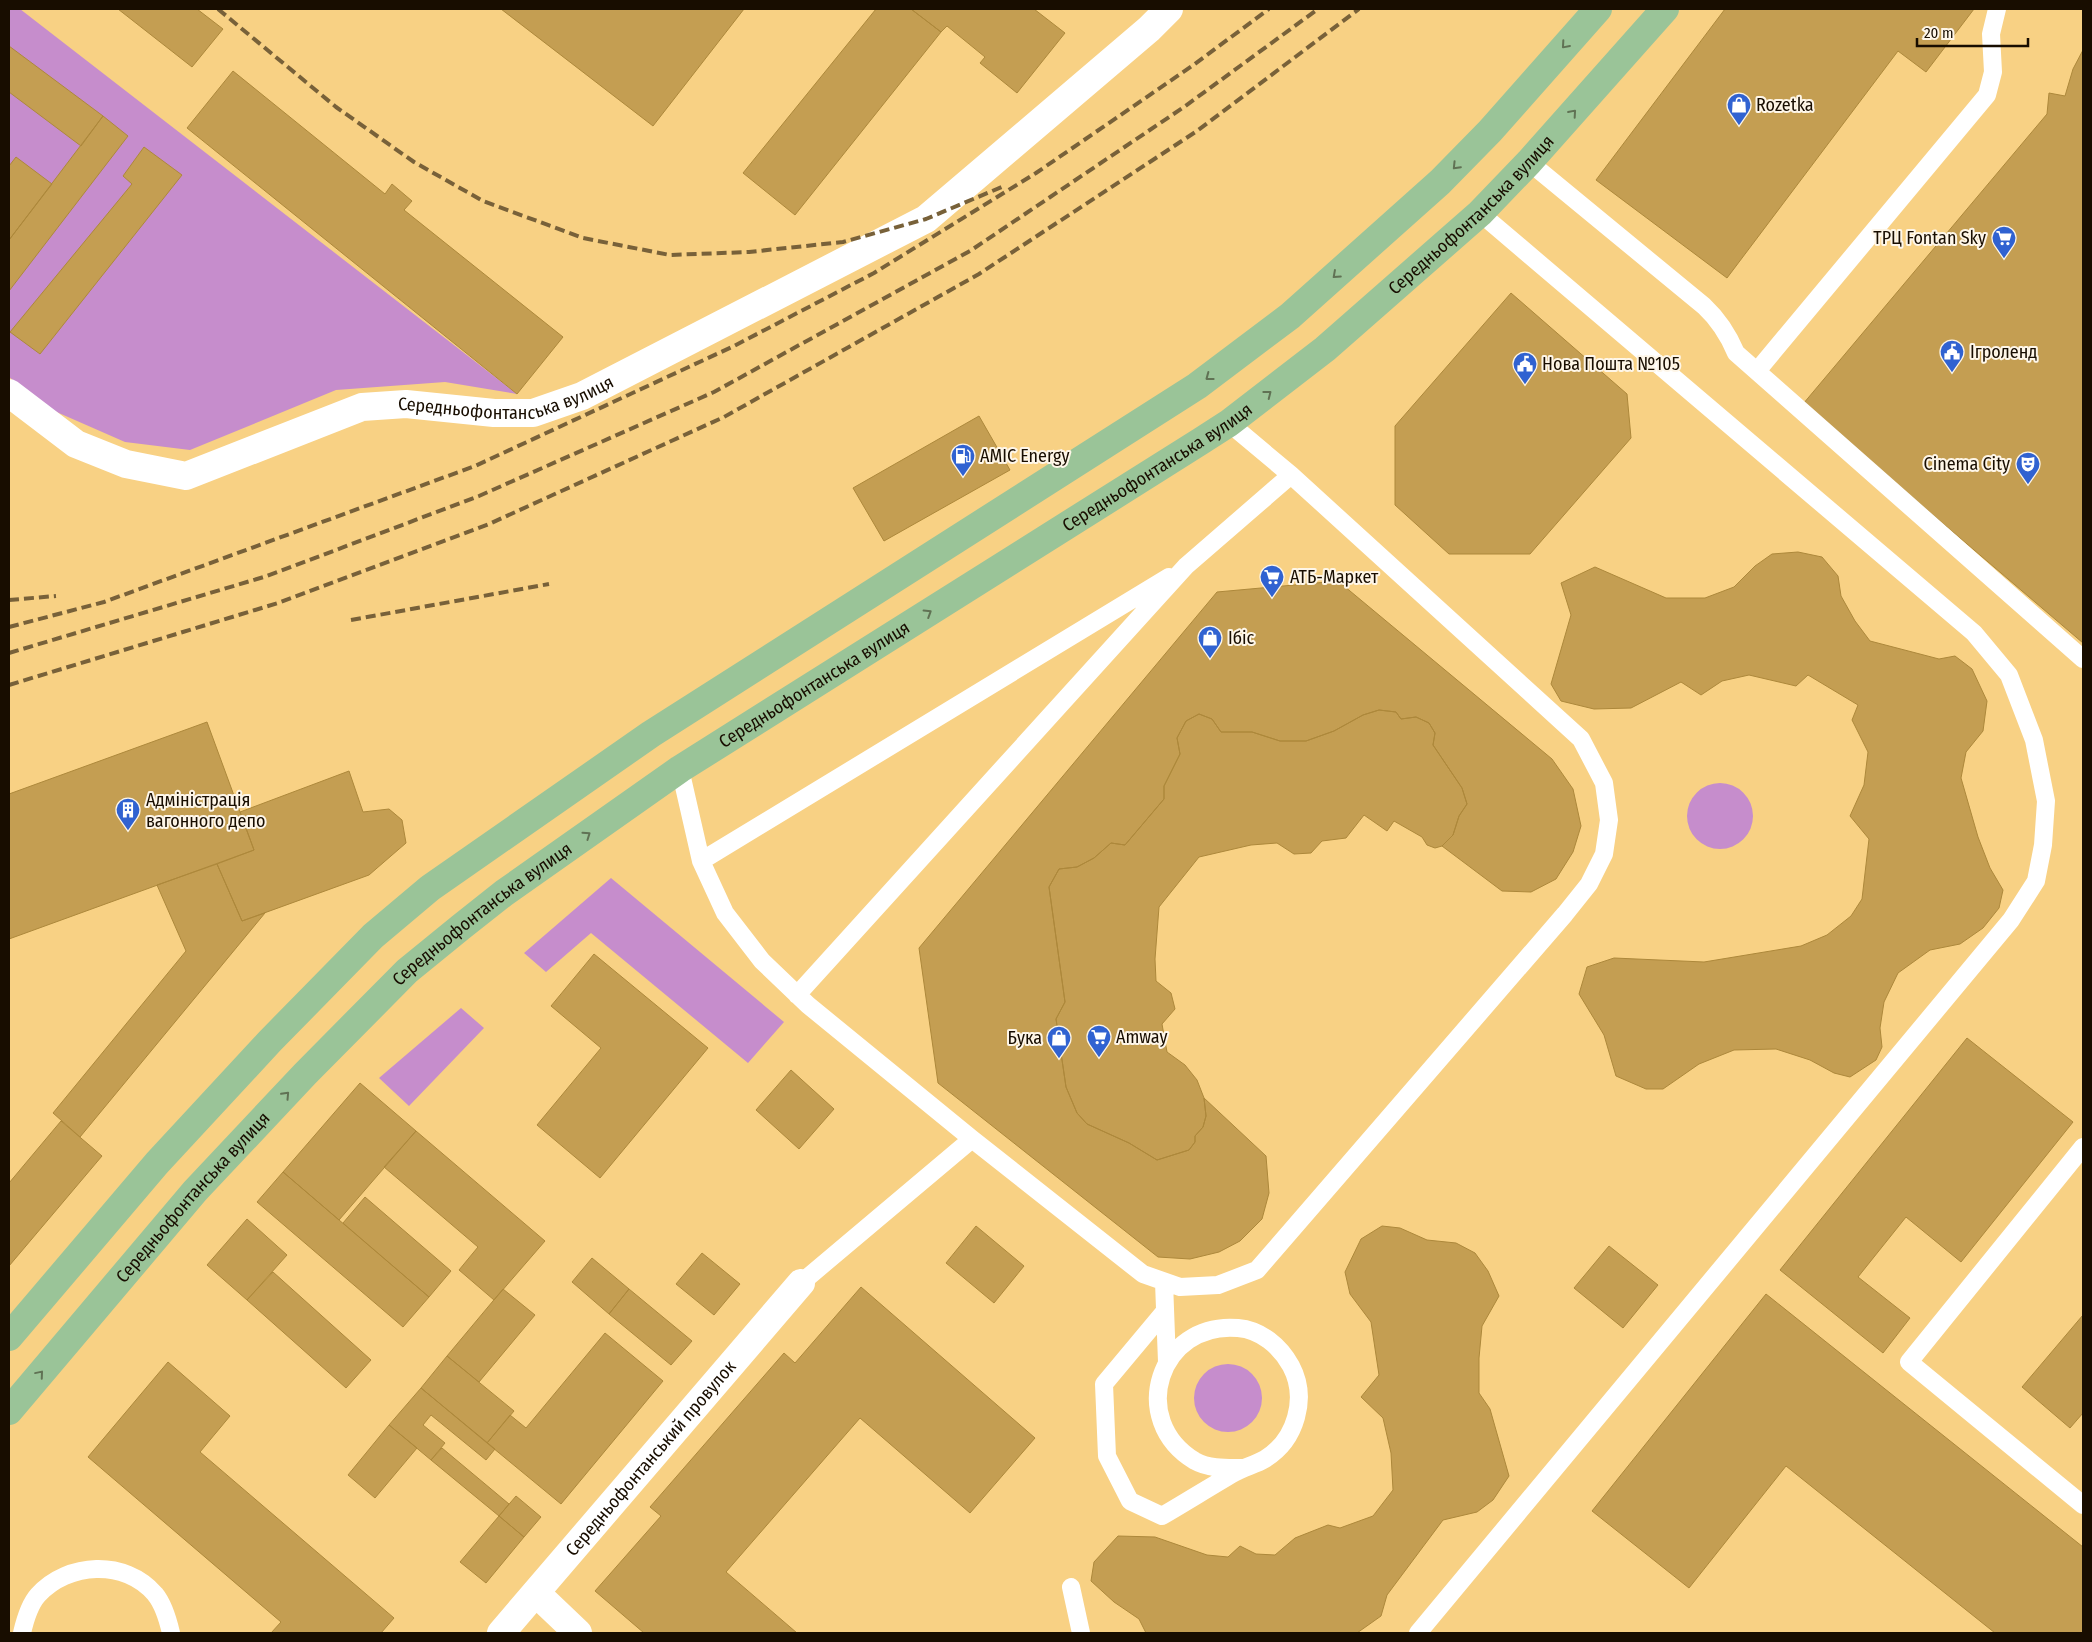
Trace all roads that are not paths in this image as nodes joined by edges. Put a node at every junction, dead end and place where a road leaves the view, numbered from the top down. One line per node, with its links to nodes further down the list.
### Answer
1 (1169, 9): 8 (street, Середньофонтанська вулиця)
2 (1598, 9): 21 (main road, one-way to 21)
3 (1665, 9): 5 (main road, Середньофонтанська вулиця, one-way to 3)
4 (1997, 9): 7 (lane)
5 (1529, 162): 6 (main road, Середньофонтанська вулиця); 7 (lane)
6 (1480, 213): 9 (main road, Середньофонтанська вулиця, one-way to 6); 33 (lane)
7 (1757, 370): 12 (lane)
8 (9, 393)
9 (1229, 423): 10 (lane); 13 (main road, Середньофонтанська вулиця, one-way to 9)
10 (1291, 475): 11 (lane); 18 (lane)
11 (1186, 566): 14 (lane); 15 (lane)
12 (2083, 659)
13 (680, 769): 14 (lane); 23 (main road, Середньофонтанська вулиця, one-way to 13)
14 (701, 861): 15 (lane)
15 (797, 995): 16 (lane)
16 (972, 1139): 18 (lane); 19 (lane)
17 (2083, 1147): 25 (lane)
18 (1164, 1282): 20 (lane)
19 (801, 1283): 27 (street, Середньофонтанський провулок)
20 (1165, 1311): 22 (lane); 24 (lane)
21 (9, 1337)
22 (1167, 1362): 24 (lane); 24 (lane)
23 (9, 1412)
24 (1243, 1468)
25 (2083, 1505)
26 (1071, 1587): 32 (lane)
27 (536, 1592): 30 (street, Середньофонтанський провулок); 31 (street)
28 (22, 1633): 29 (lane)
29 (171, 1633)
30 (501, 1633)
31 (578, 1633)
32 (1081, 1633)
33 (1418, 1633)

